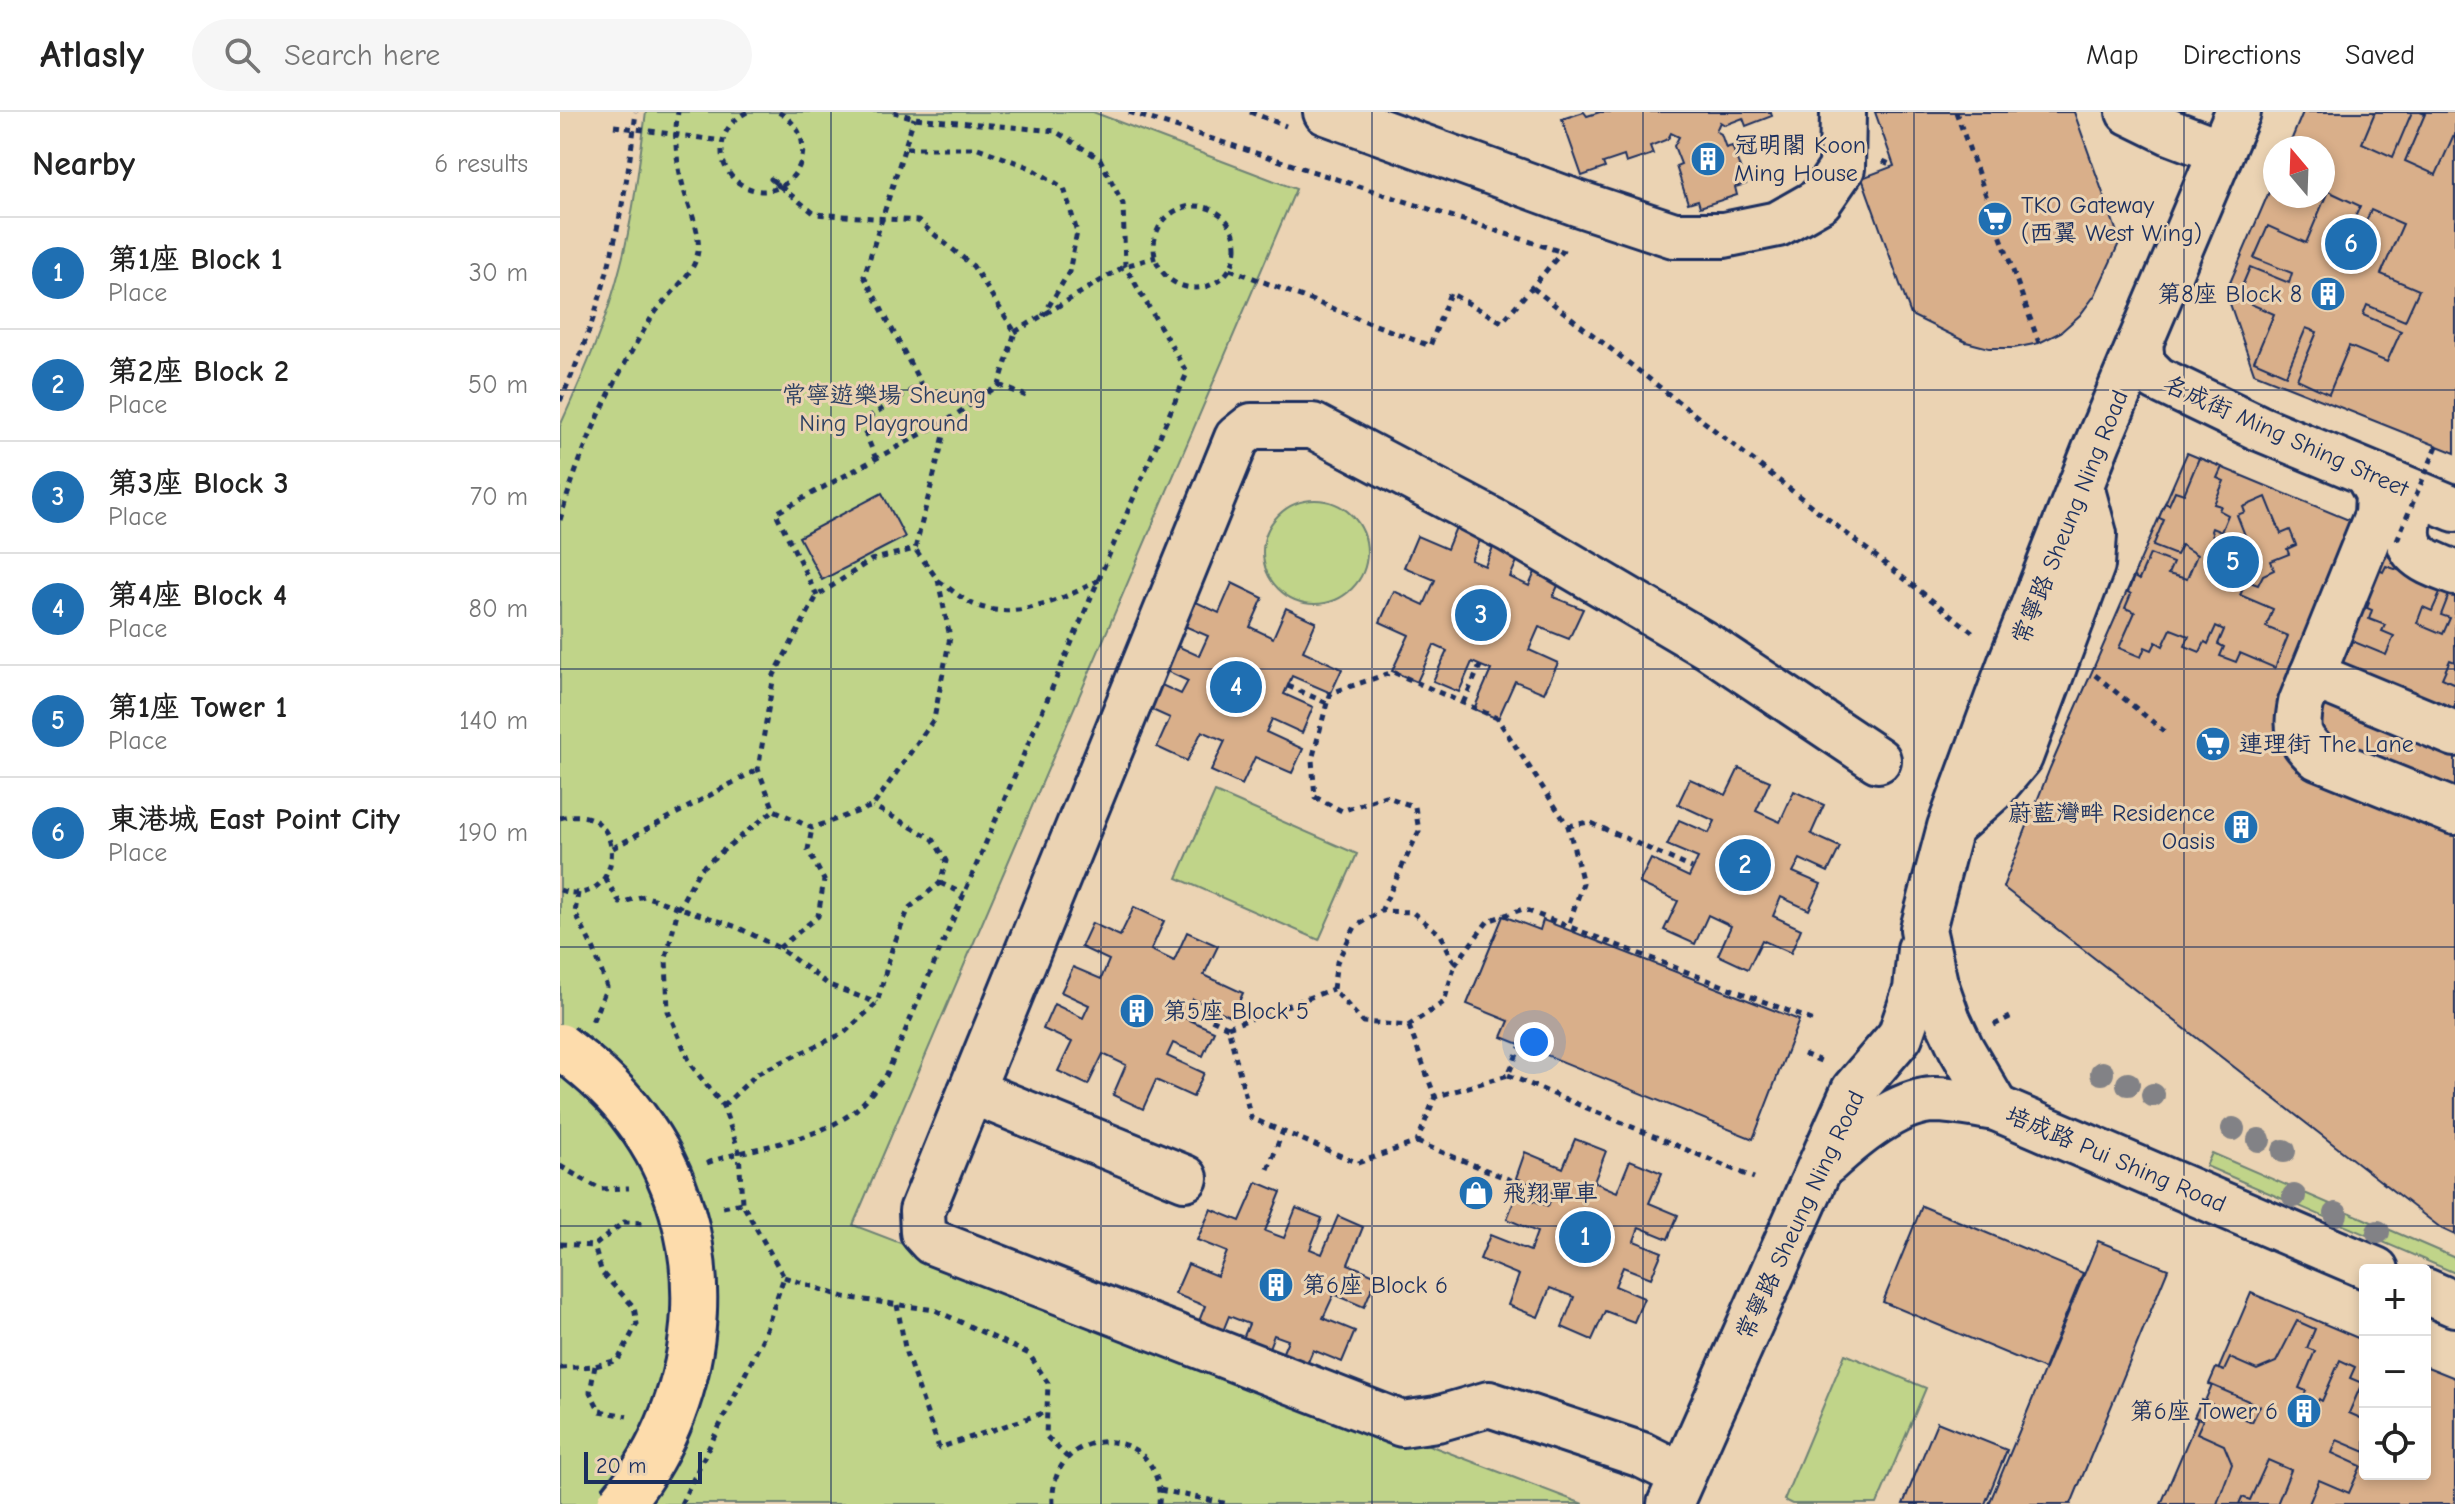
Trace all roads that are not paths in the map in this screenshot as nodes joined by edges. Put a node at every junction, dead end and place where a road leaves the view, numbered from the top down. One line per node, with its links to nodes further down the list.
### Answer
1 (1326, 112): 2 (street)
2 (1843, 112)
3 (2129, 112): 4 (street)
4 (2229, 131): 5 (street, 常寧路 Sheung Ning Road)
5 (2140, 343): 6 (street, 名成街 Ming Shing Street); 15 (street, 常寧路 Sheung Ning Road)
6 (2367, 474): 7 (street, 名成街 Ming Shing Street); 8 (street); 9 (street)
7 (2455, 509)
8 (2455, 573)
9 (2312, 675): 10 (street); 12 (street)
10 (2455, 734)
11 (1878, 760): 17 (street)
12 (2359, 773): 13 (street); 14 (street)
13 (2455, 812)
14 (2455, 842)
15 (1923, 929): 18 (street, 常寧路 Sheung Ning Road); 19 (street, 常寧路 Sheung Ning Road)
16 (570, 1038): 25 (highway, bridge)
17 (971, 1091): 20 (street); 24 (street)
18 (1996, 1108): 19 (street, 培成路 Pui Shing Road); 21 (street, 培成路 Pui Shing Road)
19 (1818, 1170): 24 (street, 常寧路 Sheung Ning Road)
20 (1185, 1178)
21 (2362, 1264)
22 (2431, 1294): 23 (street)
23 (2455, 1304)
24 (1676, 1490)
25 (620, 1504)

